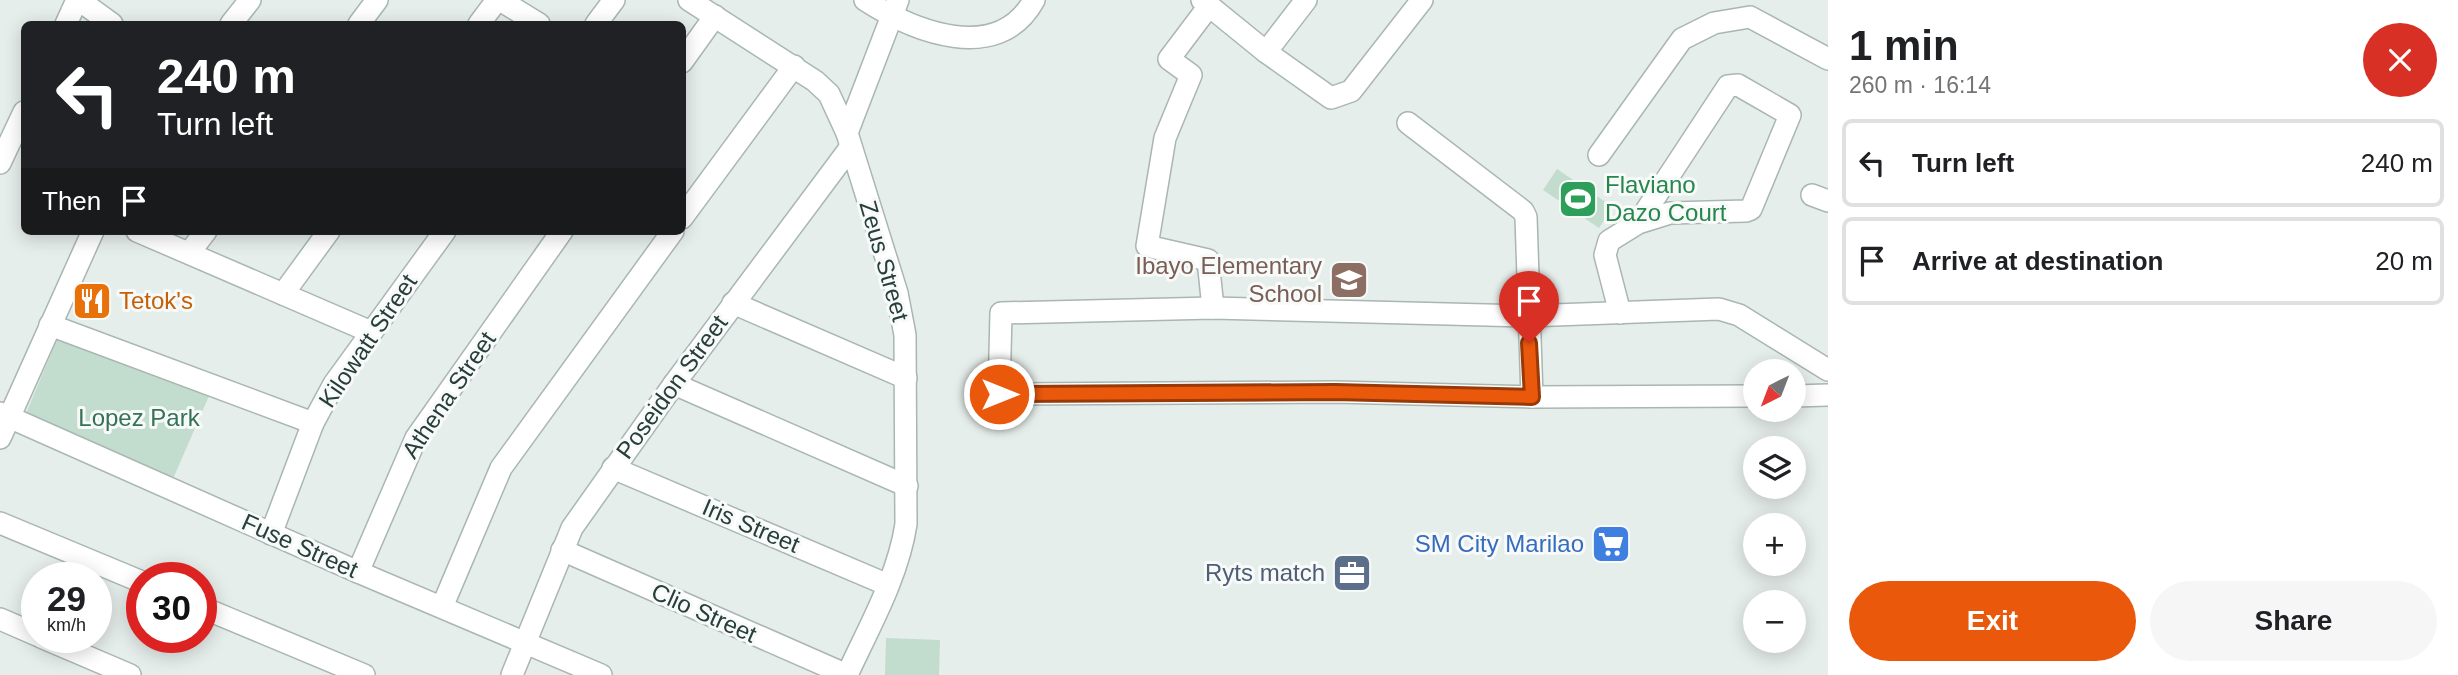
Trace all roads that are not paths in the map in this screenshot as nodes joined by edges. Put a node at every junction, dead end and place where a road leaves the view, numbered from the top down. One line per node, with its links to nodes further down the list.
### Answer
1 (78, 0): 14 (street); 15 (street)
2 (250, 0): 16 (street)
3 (377, 0): 17 (street)
4 (499, 0): 18 (street); 19 (street)
5 (614, 0): 20 (street)
6 (689, 0): 13 (street, Zeus Street)
7 (865, 0): 12 (street)
8 (1034, 0): 12 (street)
9 (1306, 0): 21 (street)
10 (1422, 0): 21 (street)
11 (1205, 3): 21 (street); 42 (street)
12 (894, 8): 27 (street, Poseidon Street)
13 (715, 16): 22 (street); 24 (street, Zeus Street)
14 (68, 21)
15 (108, 21)
16 (233, 21)
17 (361, 21)
18 (482, 21)
19 (534, 21)
20 (598, 21)
21 (1266, 52)
22 (686, 56)
23 (1828, 59): 28 (street)
24 (794, 66): 27 (street, Zeus Street); 30 (street)
25 (21, 118): 29 (street)
26 (1408, 123): 44 (street)
27 (849, 141): 41 (street, Poseidon Street); 48 (street, Zeus Street)
28 (1599, 155)
29 (0, 163)
30 (686, 213)
31 (1637, 223): 31 (street); 43 (street)
32 (91, 235): 45 (street)
33 (146, 235): 39 (street)
34 (203, 235): 39 (street)
35 (326, 235): 40 (street)
36 (441, 235): 46 (street, Kilowatt Street)
37 (559, 235): 62 (street, Athena Street)
38 (670, 235): 65 (street)
39 (189, 253): 40 (street)
40 (283, 294): 46 (street)
41 (733, 303): 48 (street); 49 (street, Poseidon Street)
42 (1213, 308): 44 (street); 53 (street)
43 (1620, 313): 44 (street); 47 (street)
44 (1527, 316): 53 (street)
45 (50, 325): 54 (street); 55 (street)
46 (371, 332): 55 (street, Kilowatt Street)
47 (1828, 370)
48 (906, 378): 58 (street, Zeus Street)
49 (674, 384): 57 (street, Poseidon Street); 58 (street)
50 (1828, 395): 52 (street)
51 (1743, 396): 53 (street)
52 (1806, 396)
53 (1532, 397)
54 (5, 415): 56 (street); 60 (street, Fuse Street)
55 (313, 423): 60 (street, Kilowatt Street)
56 (0, 438)
57 (613, 468): 61 (street, Poseidon Street); 64 (street, Iris Street)
58 (907, 486): 64 (street, Zeus Street)
59 (0, 523): 63 (street)
60 (271, 534): 62 (street, Fuse Street)
61 (562, 550): 69 (street, Poseidon Street); 75 (street, Clio Street)
62 (358, 572): 65 (street, Fuse Street)
63 (126, 575)
64 (888, 585): 75 (street, Zeus Street)
65 (442, 607): 69 (street, Fuse Street)
66 (217, 614): 72 (street)
67 (0, 619): 68 (street)
68 (21, 628)
69 (523, 642): 73 (street, Poseidon Street); 74 (street, Fuse Street)
70 (79, 653): 71 (street)
71 (130, 675)
72 (364, 675)
73 (512, 675)
74 (601, 675)
75 (847, 675)

